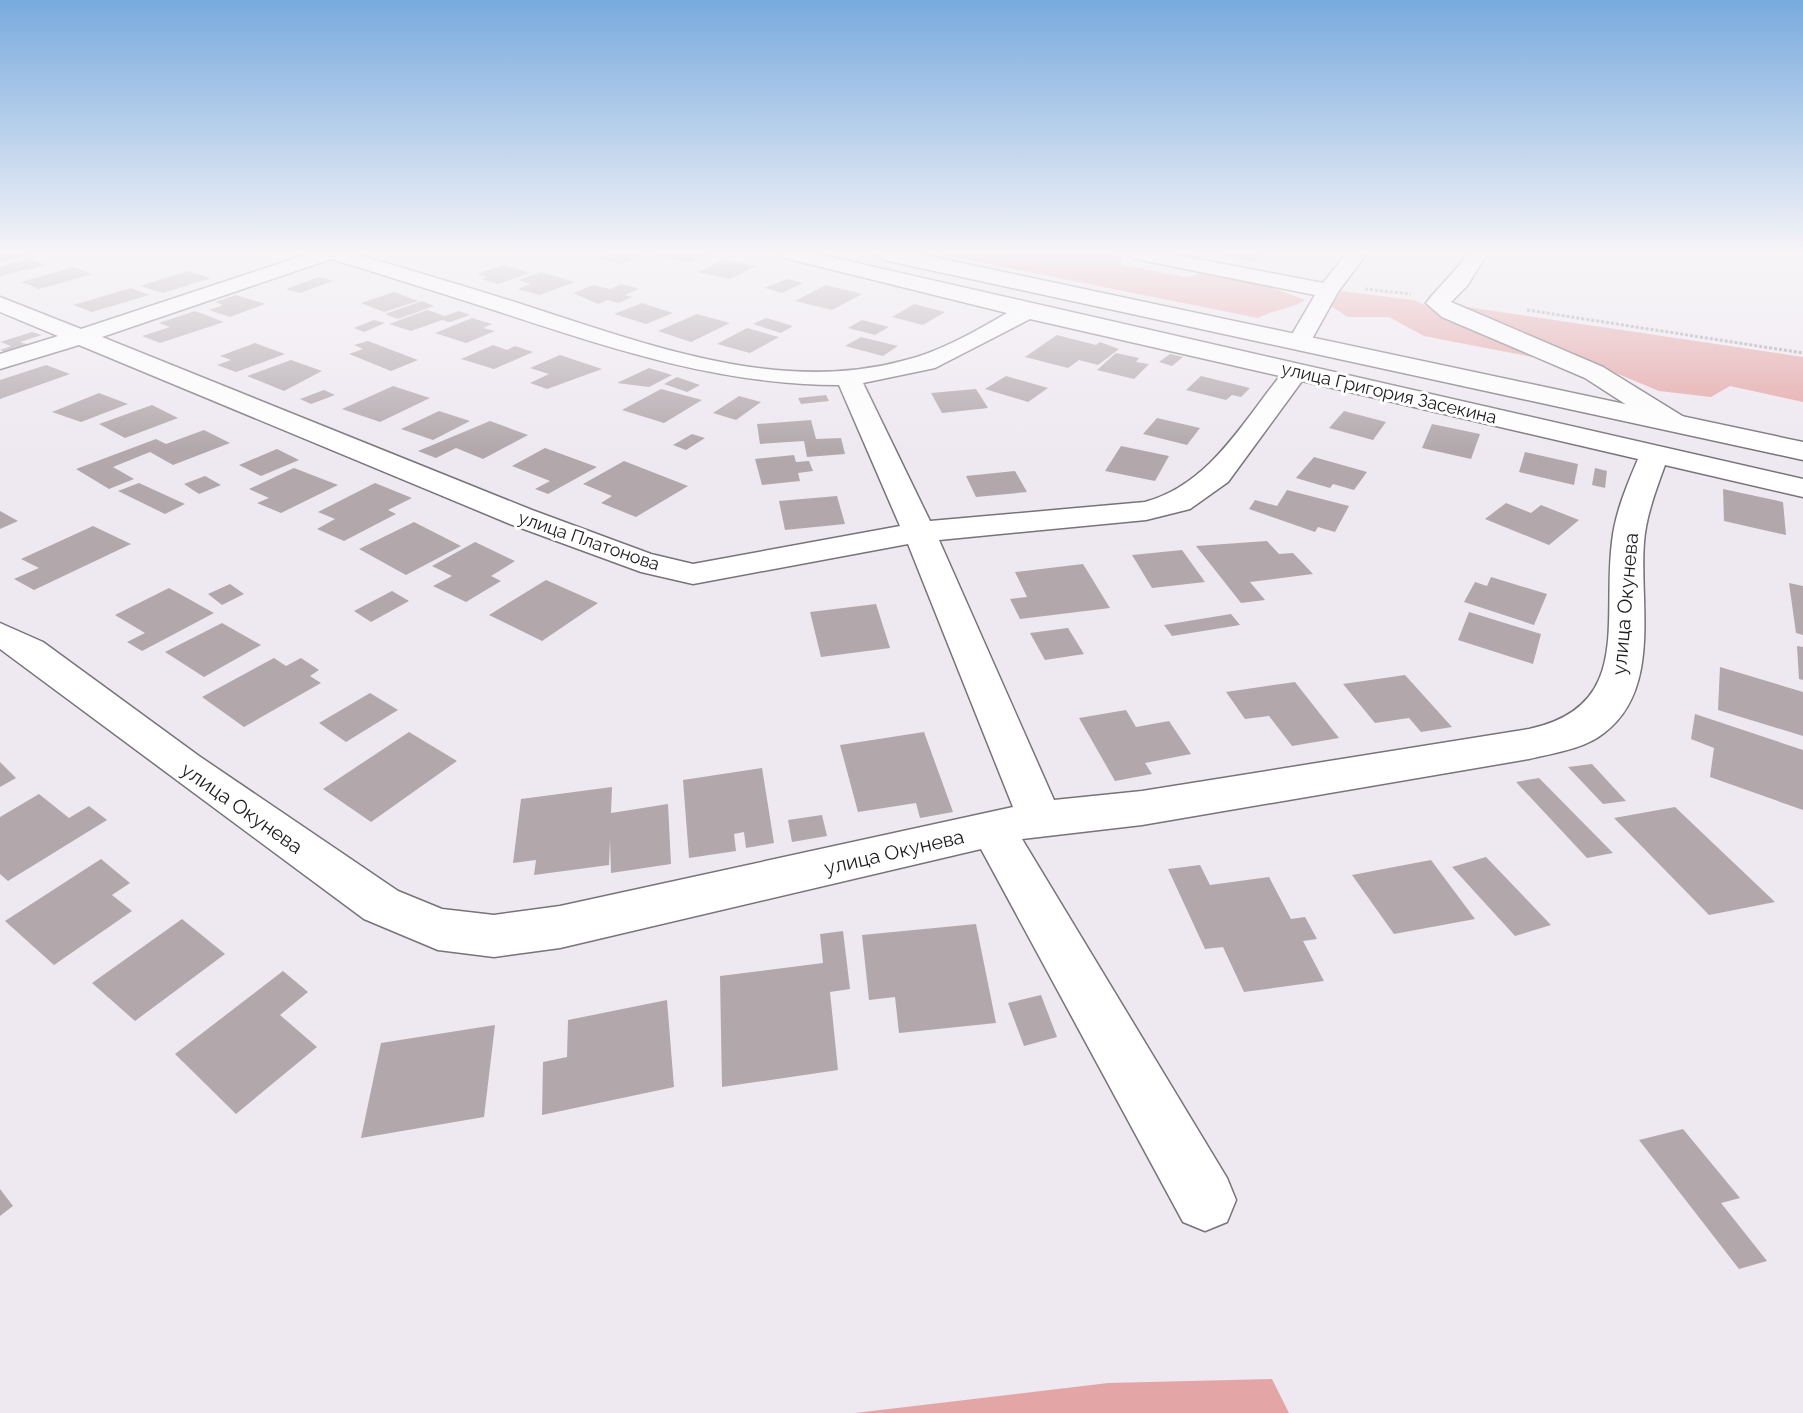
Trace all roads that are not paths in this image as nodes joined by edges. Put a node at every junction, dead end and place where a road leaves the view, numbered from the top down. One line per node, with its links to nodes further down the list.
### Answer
1 (37, 319): 9 (street, улица Платонова)
2 (135, 319): 9 (street)
3 (545, 319): 12 (street)
4 (1013, 319): 12 (street)
5 (1074, 319): 10 (street, улица Григория Засекина)
6 (1146, 319): 10 (main road, улица Григория Засекина)
7 (1316, 319): 10 (street, улица Платонова)
8 (1467, 319): 13 (street)
9 (81, 337): 11 (street); 16 (street, улица Платонова)
10 (1298, 357): 13 (main road, улица Григория Засекина); 16 (street, улица Платонова)
11 (0, 362)
12 (849, 378): 16 (street)
13 (1664, 439): 14 (main road, улица Григория Засекина); 15 (street, улица Григория Засекина); 18 (street, улица Окунева)
14 (1803, 451)
15 (1803, 488)
16 (919, 532): 18 (street)
17 (0, 634): 18 (street, улица Окунева)
18 (1017, 824): 19 (street)
19 (1205, 1200)

